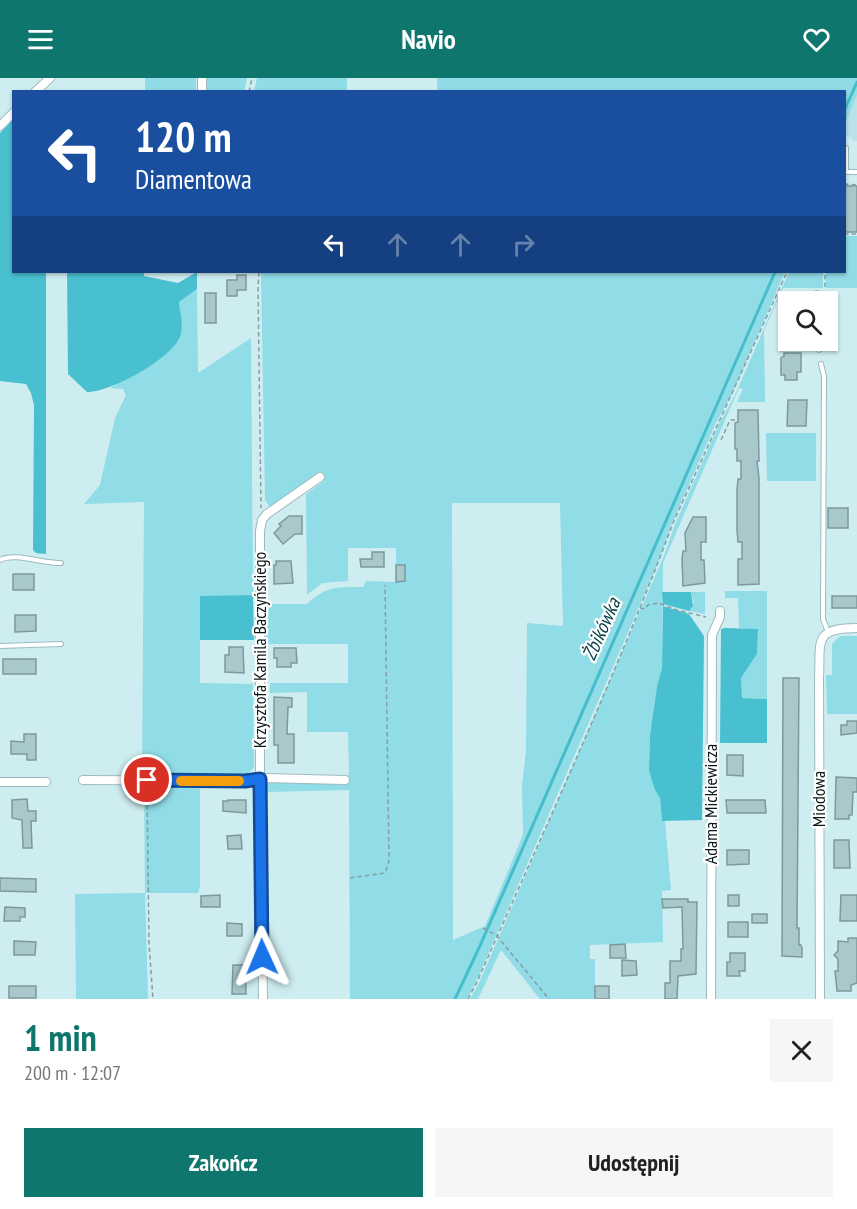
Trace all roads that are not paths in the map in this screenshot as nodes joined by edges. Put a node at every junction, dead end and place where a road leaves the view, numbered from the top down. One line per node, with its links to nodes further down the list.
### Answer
1 (50, 78): 2 (street)
2 (37, 90)
3 (12, 114): 4 (street)
4 (0, 126)
5 (846, 148): 6 (lane)
6 (857, 172)
7 (821, 364): 13 (lane)
8 (320, 477): 16 (street, Krzysztofa Kamila Baczyńskiego)
9 (0, 560): 10 (lane)
10 (61, 563)
11 (720, 611): 22 (street, Adama Mickiewicza)
12 (857, 628): 13 (street)
13 (828, 632): 23 (street, Miodowa)
14 (61, 644): 15 (lane)
15 (0, 646)
16 (260, 779): 17 (street); 18 (street); 21 (street, Krzysztofa Kamila Baczyńskiego)
17 (83, 780)
18 (345, 780)
19 (0, 782): 20 (street)
20 (46, 782)
21 (263, 999)
22 (711, 999)
23 (820, 999)

